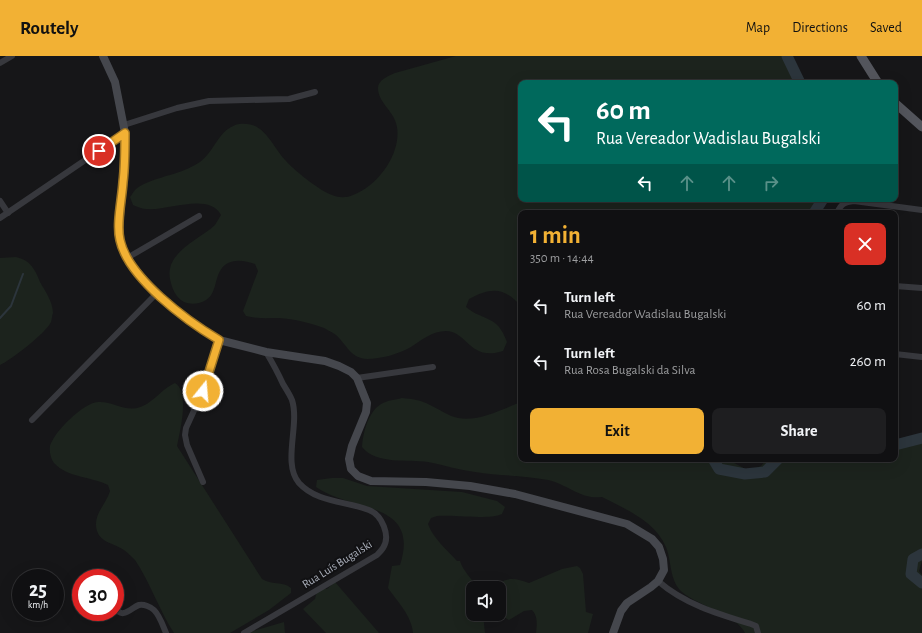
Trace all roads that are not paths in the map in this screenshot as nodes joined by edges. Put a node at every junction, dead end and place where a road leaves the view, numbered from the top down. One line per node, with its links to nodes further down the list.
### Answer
1 (103, 56): 9 (main road)
2 (861, 56): 5 (main road)
3 (9, 57): 4 (street)
4 (0, 64)
5 (876, 80)
6 (315, 92): 9 (street)
7 (898, 106): 8 (main road)
8 (922, 127)
9 (125, 129): 15 (street); 18 (main road)
10 (0, 201): 15 (street)
11 (845, 202): 13 (street)
12 (862, 202): 14 (street)
13 (838, 210)
14 (922, 210)
15 (8, 213): 17 (street)
16 (199, 216): 18 (street)
17 (0, 218)
18 (127, 258): 21 (main road)
19 (898, 286): 20 (street)
20 (919, 287)
21 (156, 294): 22 (main road); 28 (street)
22 (219, 340): 23 (main road); 29 (street)
23 (266, 352): 27 (main road); 33 (street, Rua Luís Bugalski)
24 (898, 354): 25 (street)
25 (922, 357)
26 (433, 367): 27 (street)
27 (357, 378): 30 (main road)
28 (32, 420)
29 (203, 482)
30 (658, 581): 34 (main road); 35 (street)
31 (124, 613): 32 (street)
32 (166, 633)
33 (244, 633)
34 (613, 633)
35 (758, 633)

